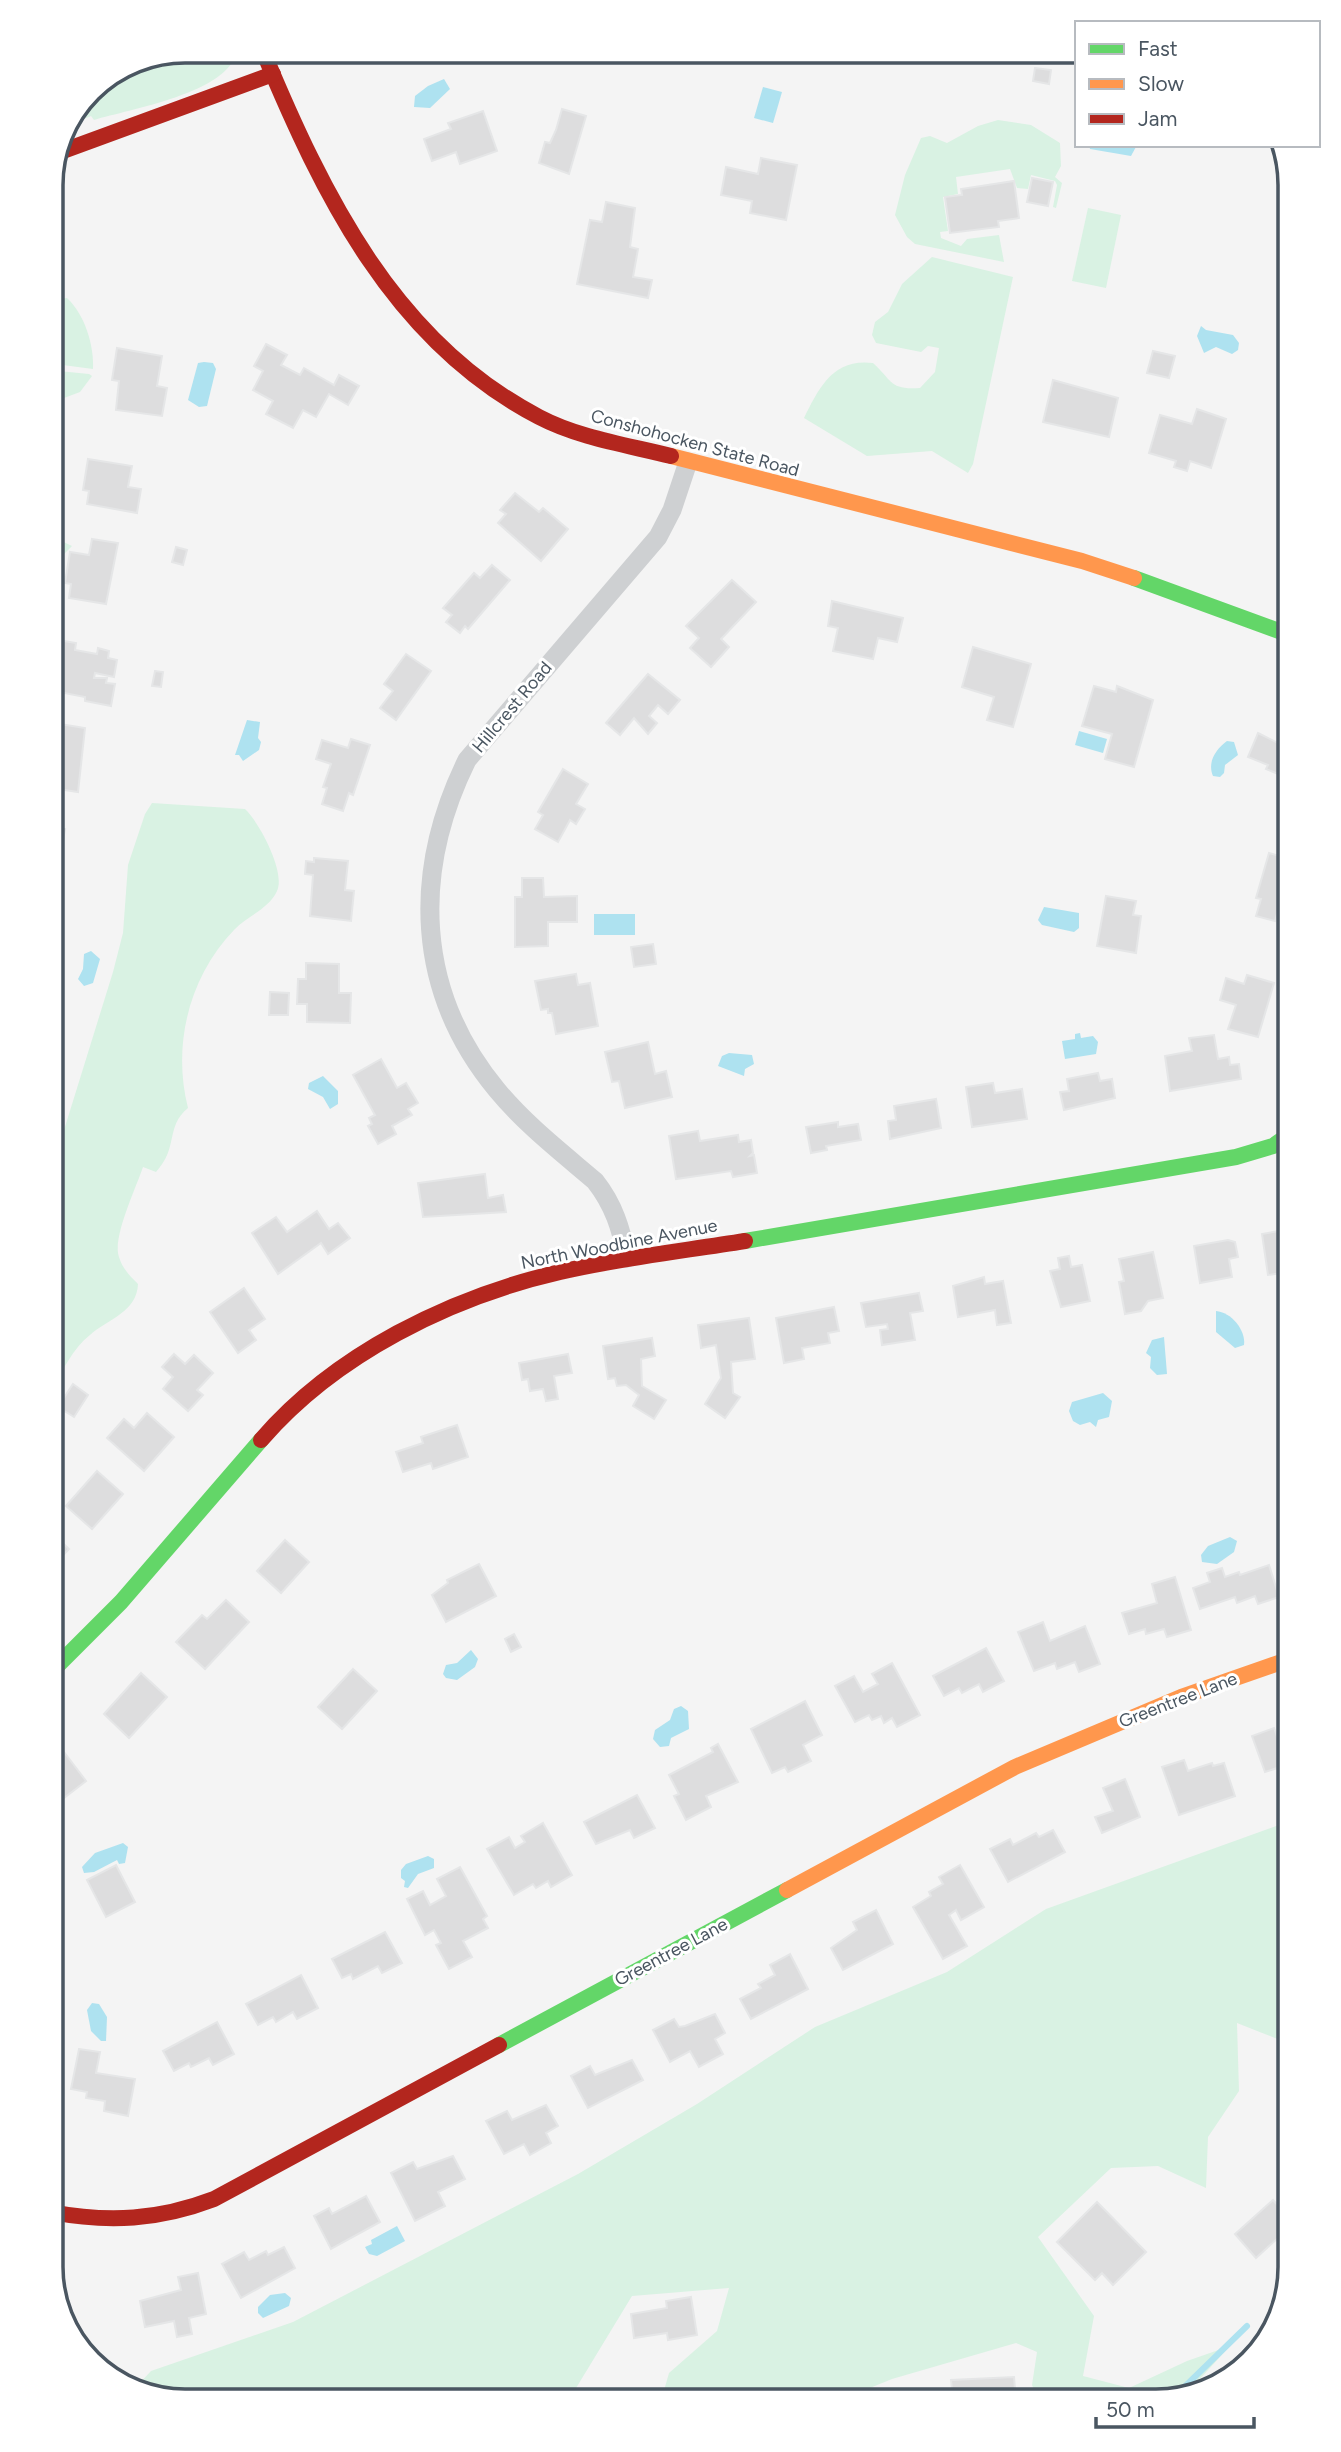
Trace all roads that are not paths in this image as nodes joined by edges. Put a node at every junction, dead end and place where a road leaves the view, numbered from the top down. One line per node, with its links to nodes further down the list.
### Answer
1 (269, 63): 2 (street, Conshohocken State Road)
2 (273, 74): 3 (street); 4 (street, Conshohocken State Road)
3 (69, 148)
4 (688, 462): 5 (street, Conshohocken State Road); 7 (street, Hillcrest Road)
5 (1278, 630)
6 (1278, 1142): 7 (street, North Woodbine Avenue)
7 (628, 1258): 8 (street, North Woodbine Avenue)
8 (63, 1660)
9 (1278, 1663): 10 (street, Greentree Lane)
10 (63, 2215)

